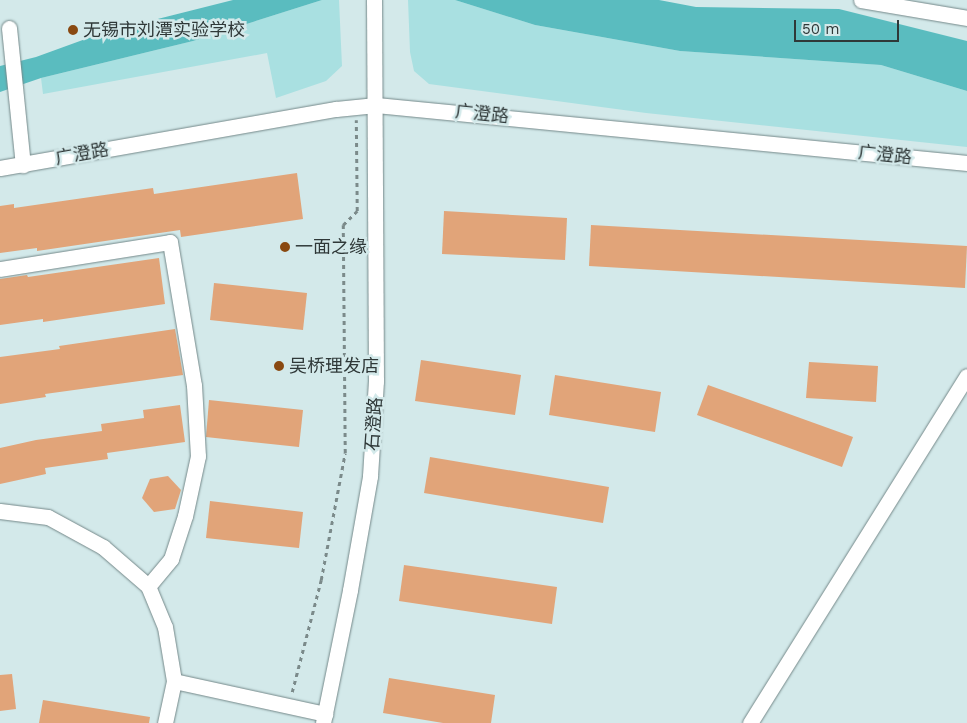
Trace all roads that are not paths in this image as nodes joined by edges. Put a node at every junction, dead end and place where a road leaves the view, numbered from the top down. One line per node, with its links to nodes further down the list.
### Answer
1 (374, 0): 5 (street, 石澄路)
2 (861, 0): 3 (street)
3 (967, 18)
4 (9, 28): 7 (street)
5 (376, 105): 6 (street, 广澄路); 7 (street, 广澄路); 14 (street, 石澄路)
6 (967, 163)
7 (23, 164): 8 (street, 广澄路)
8 (0, 168)
9 (0, 269): 12 (street)
10 (967, 376): 16 (street)
11 (0, 510): 12 (street)
12 (148, 586): 13 (street)
13 (174, 681): 14 (street); 15 (street)
14 (324, 718)
15 (166, 723)
16 (750, 723)

